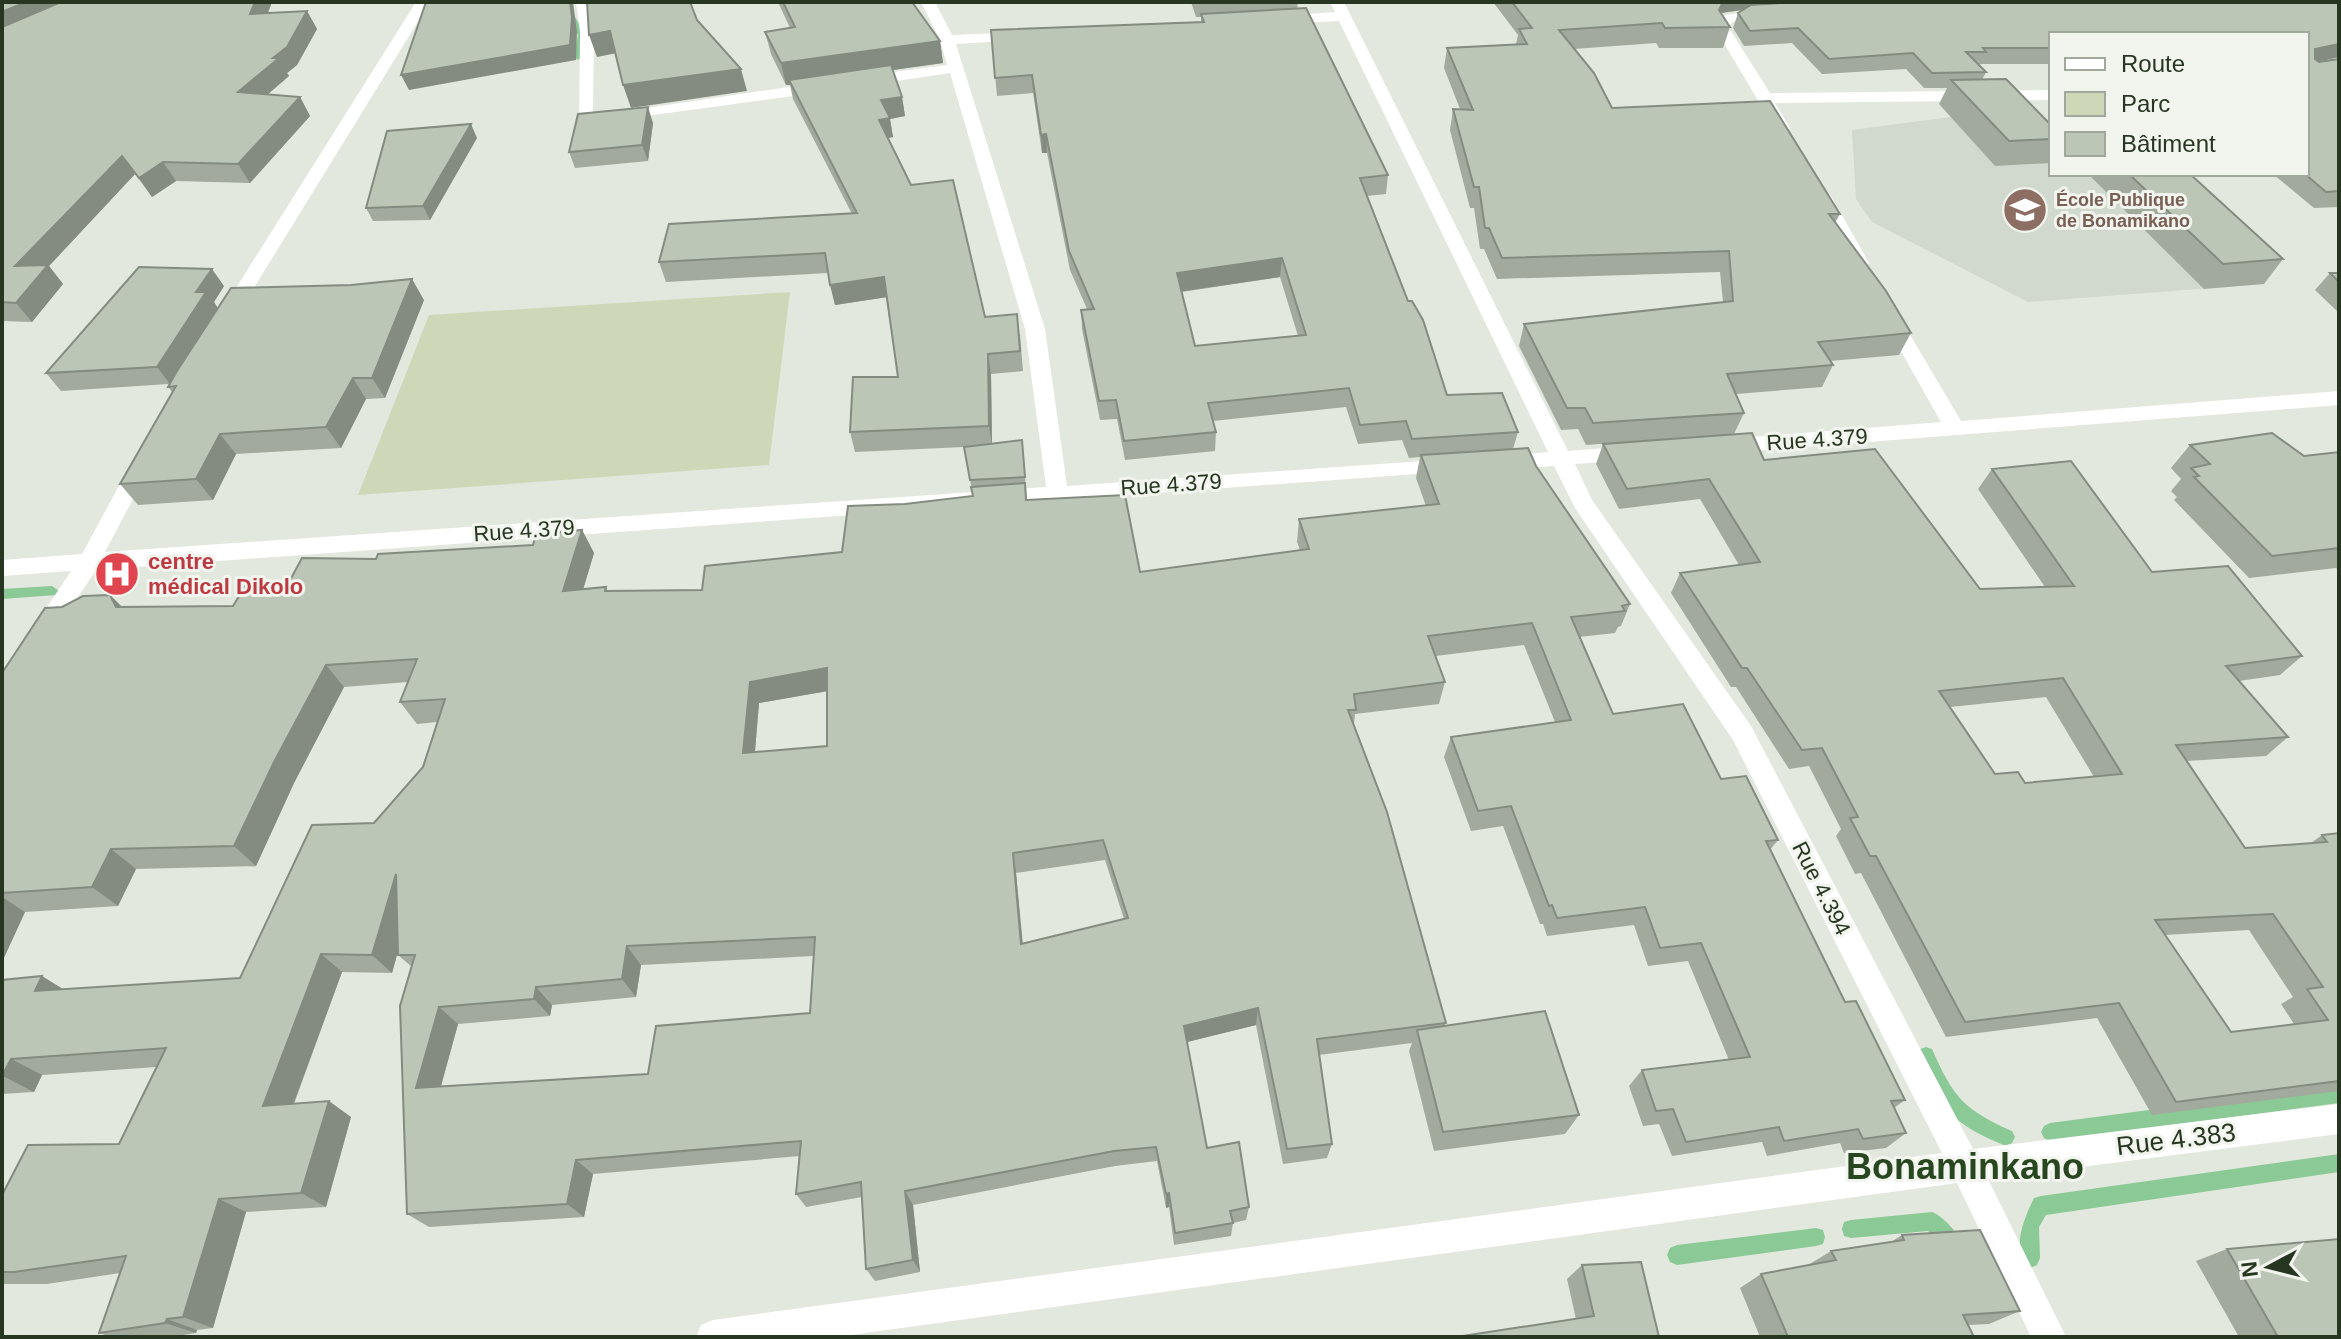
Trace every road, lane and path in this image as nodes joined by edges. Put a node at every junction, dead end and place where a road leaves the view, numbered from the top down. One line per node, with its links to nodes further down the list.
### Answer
1 (423, 2): 16 (street)
2 (583, 2): 9 (street)
3 (928, 2): 8 (street)
4 (1341, 9): 6 (street); 22 (street, Rue 4.394)
5 (1787, 11): 11 (street)
6 (1265, 21)
7 (1042, 35): 8 (street)
8 (947, 40): 9 (street)
9 (955, 68): 23 (street)
10 (2049, 95): 11 (street)
11 (1765, 98): 12 (street)
12 (1789, 139)
13 (1813, 181): 14 (street)
14 (1868, 277)
15 (1884, 304): 18 (street)
16 (222, 325)
17 (2339, 398): 18 (street, Rue 4.379)
18 (1955, 428): 20 (street, Rue 4.379)
19 (152, 443): 24 (street)
20 (1702, 448)
21 (1654, 451): 22 (street, Rue 4.379)
22 (1560, 459): 23 (street, Rue 4.379); 28 (street, Rue 4.394)
23 (1057, 491): 24 (street, Rue 4.379)
24 (89, 562): 25 (street, Rue 4.379); 26 (street)
25 (2, 568)
26 (28, 653)
27 (2339, 1119): 28 (street, Rue 4.383)
28 (1965, 1166): 29 (street, Rue 4.383); 30 (street, Rue 4.394)
29 (713, 1337)
30 (2049, 1337)

